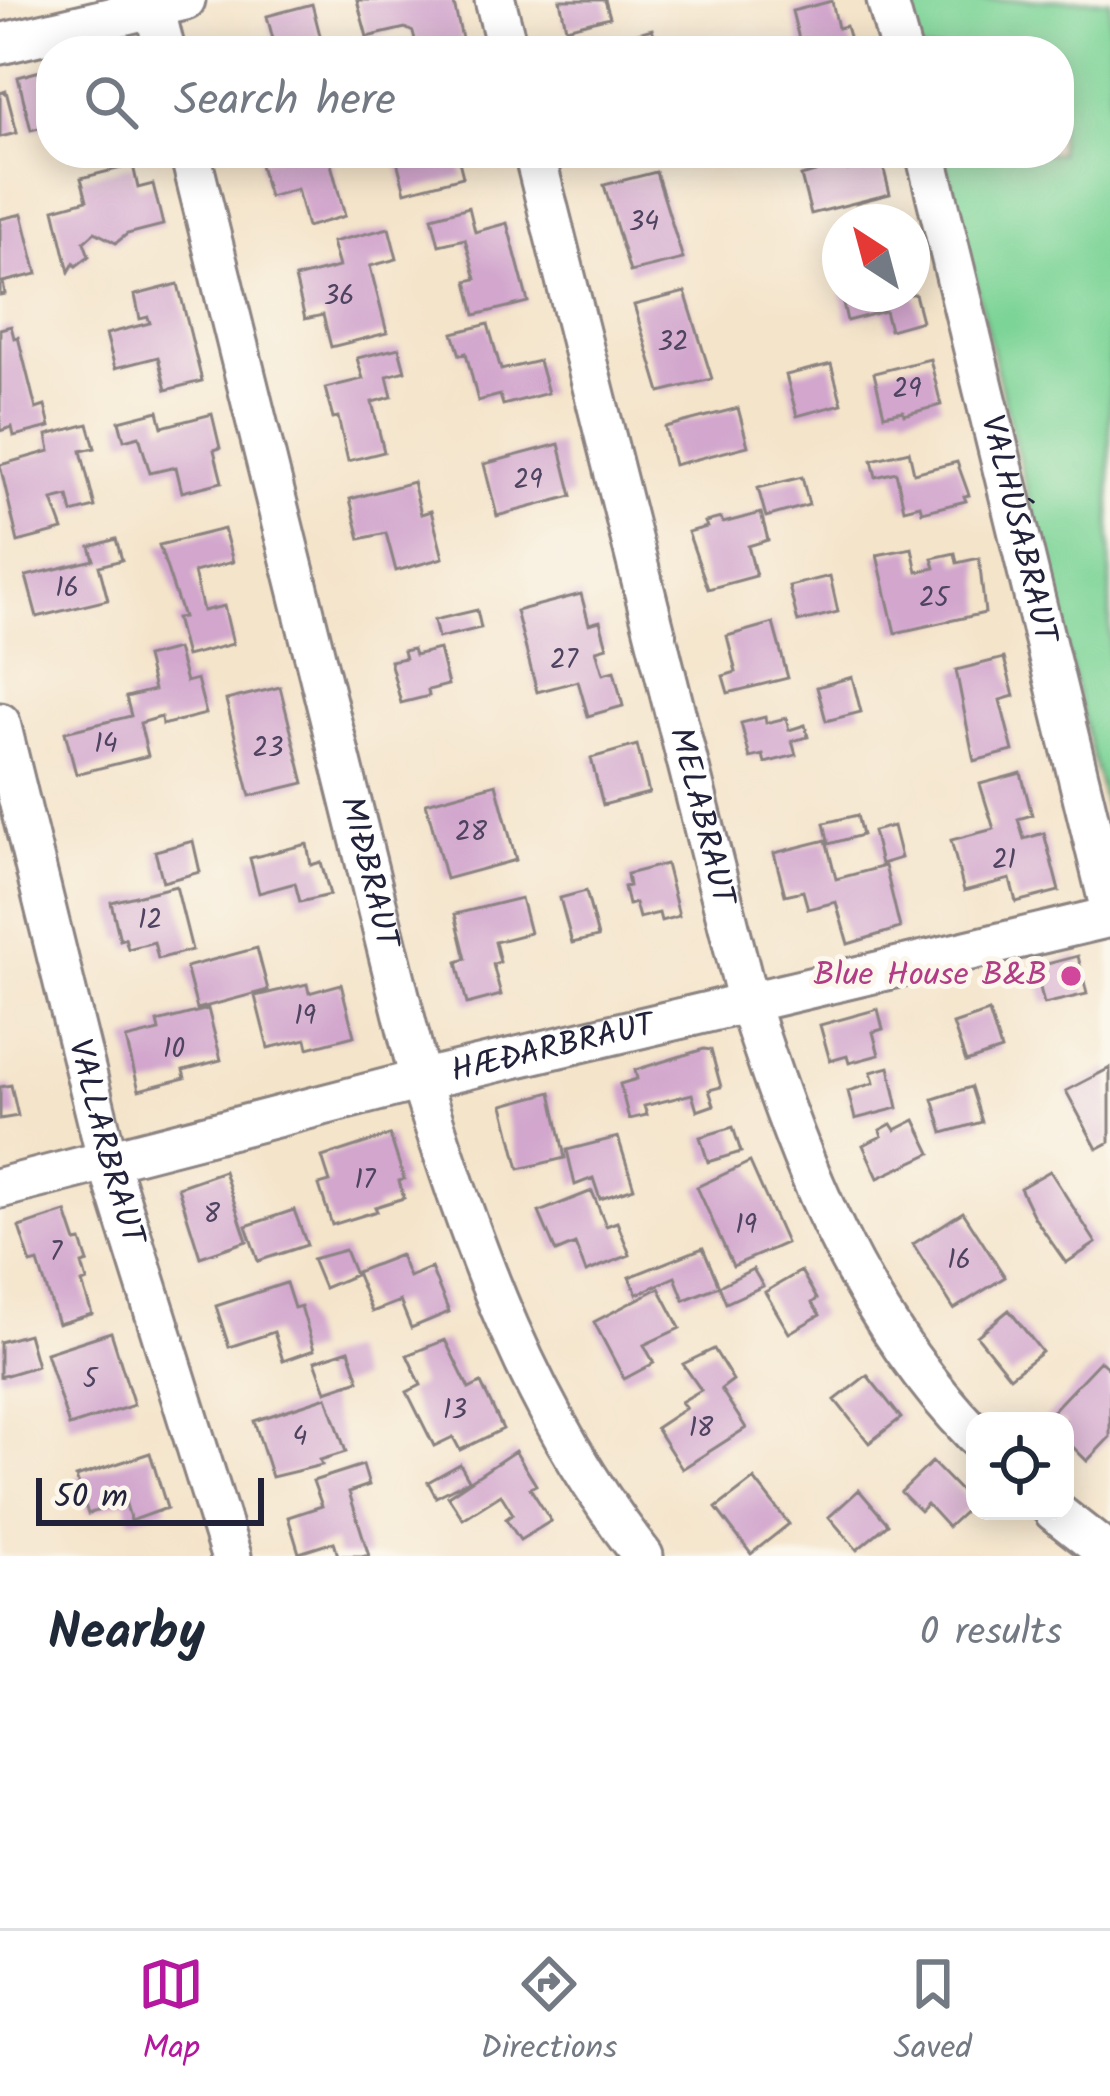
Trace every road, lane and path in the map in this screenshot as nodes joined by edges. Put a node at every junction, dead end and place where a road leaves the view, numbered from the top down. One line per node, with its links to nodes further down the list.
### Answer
1 (495, 0): 5 (street)
2 (887, 0): 6 (street)
3 (169, 4): 4 (street); 7 (street)
4 (166, 36)
5 (504, 36)
6 (897, 36)
7 (0, 44)
8 (194, 168): 15 (street, MIÐBRAUT)
9 (538, 168): 14 (street, MELABRAUT)
10 (930, 168): 12 (street, VALHÚSABRAUT)
11 (0, 722): 16 (street, VALLARBRAUT)
12 (1110, 907)
13 (1110, 917): 14 (street, HÆÐARBRAUT)
14 (748, 1002): 15 (street, HÆÐARBRAUT); 18 (street, MELABRAUT)
15 (420, 1080): 16 (street, HÆÐARBRAUT); 21 (street, MIÐBRAUT)
16 (108, 1162): 17 (street, HÆÐARBRAUT); 20 (street, VALLARBRAUT)
17 (0, 1187)
18 (966, 1424)
19 (1065, 1520): 22 (street)
20 (232, 1556)
21 (643, 1556)
22 (1110, 1556)

